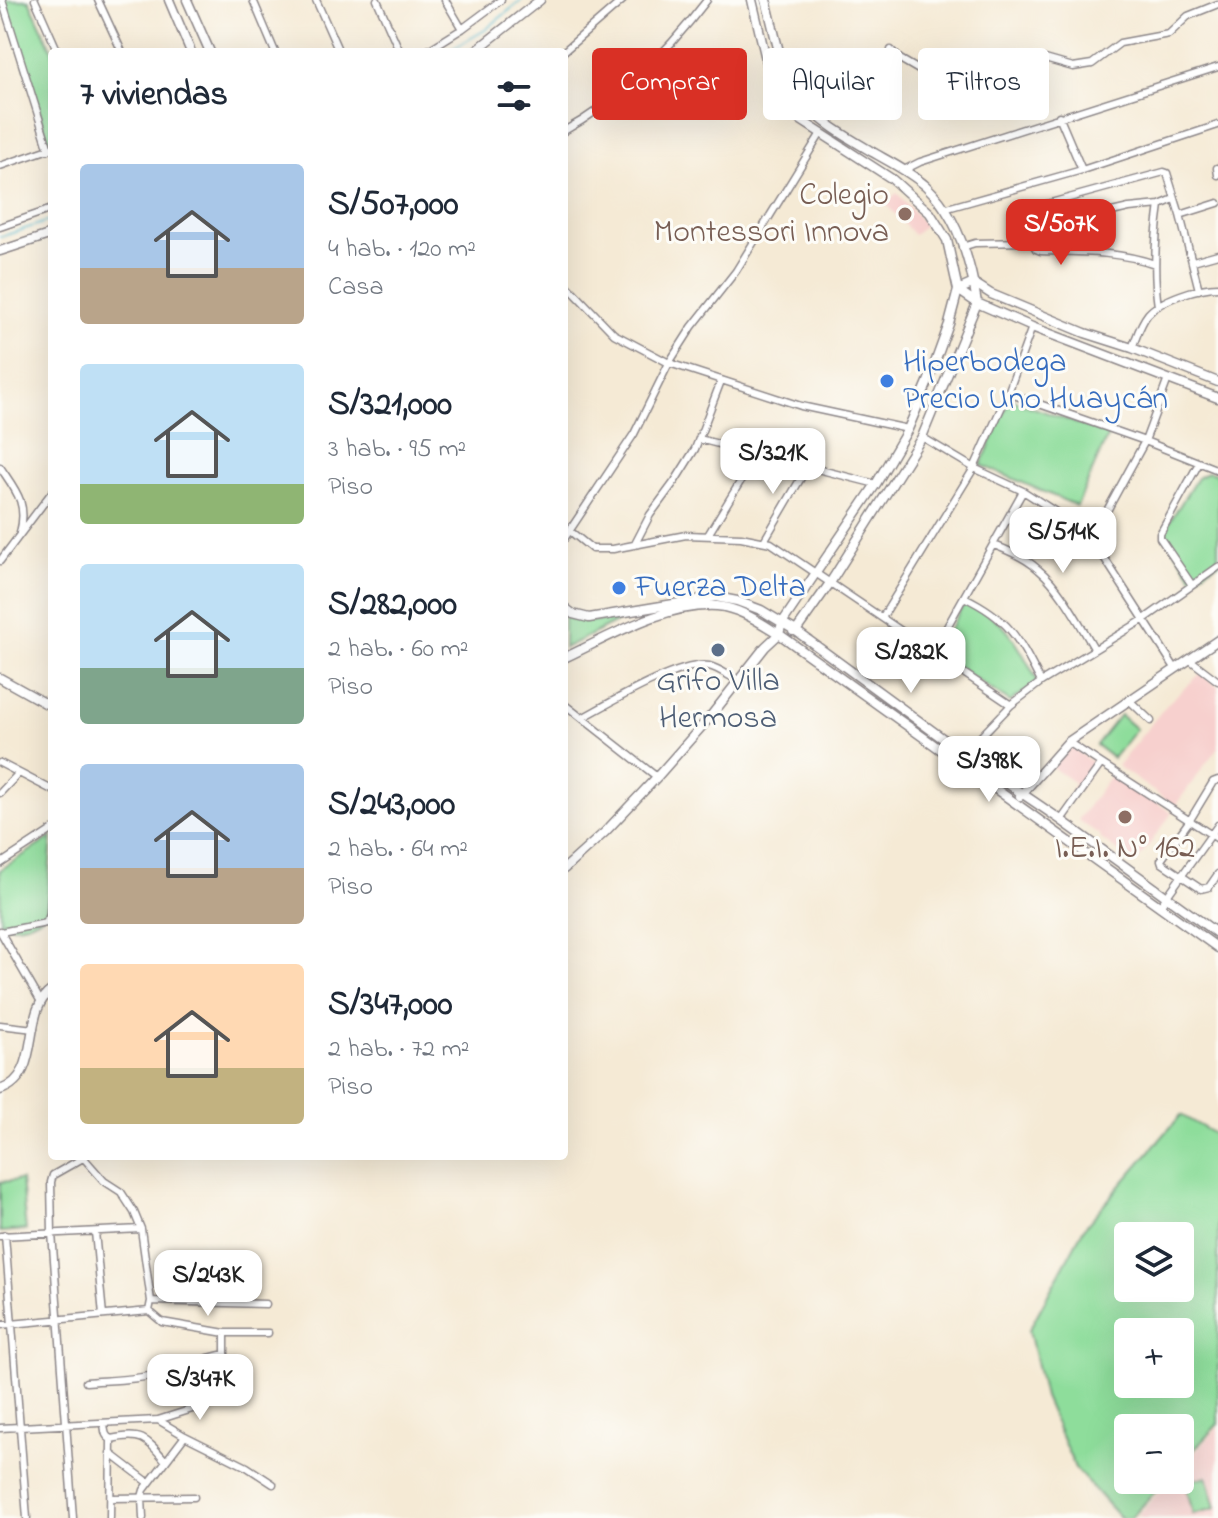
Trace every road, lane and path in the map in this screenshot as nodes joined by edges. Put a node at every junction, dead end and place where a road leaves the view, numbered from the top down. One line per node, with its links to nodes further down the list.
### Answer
1 (2, 0): 34 (street)
2 (35, 0): 18 (street)
3 (98, 0): 19 (street)
4 (169, 0): 20 (main road)
5 (187, 0): 21 (main road)
6 (253, 0): 22 (street)
7 (316, 0): 23 (street)
8 (377, 0): 24 (street)
9 (445, 0): 17 (street)
10 (501, 0): 17 (street)
11 (540, 0): 26 (main road)
12 (623, 0): 27 (street)
13 (707, 0): 32 (street)
14 (752, 0): 33 (main road)
15 (766, 0): 37 (main road)
16 (1218, 4): 28 (street)
17 (462, 29): 25 (street)
18 (56, 48)
19 (120, 48)
20 (189, 48)
21 (208, 48)
22 (273, 48)
23 (337, 48)
24 (398, 48)
25 (431, 48)
26 (479, 48)
27 (568, 48)
28 (902, 60)
29 (1218, 67): 30 (street)
30 (1059, 116): 37 (street); 38 (street)
31 (1218, 125): 38 (street)
32 (568, 129)
33 (821, 133): 57 (main road); 65 (street)
34 (48, 143)
35 (48, 150): 36 (street)
36 (0, 166)
37 (904, 170): 42 (main road)
38 (1082, 170): 42 (street)
39 (1174, 199): 41 (street); 44 (street); 46 (street)
40 (1218, 203): 44 (street)
41 (1160, 205): 46 (street); 53 (street)
42 (944, 209): 49 (main road)
43 (48, 210): 45 (street)
44 (1180, 215): 52 (street)
45 (0, 227)
46 (1030, 231): 48 (street)
47 (48, 235): 50 (main road)
48 (1032, 242): 49 (street); 53 (street)
49 (962, 247): 54 (main road)
50 (0, 251)
51 (1218, 254): 52 (street)
52 (1193, 261): 58 (street)
53 (1155, 264): 60 (street)
54 (974, 283): 57 (main road); 59 (main road); 62 (main road)
55 (568, 286): 65 (street)
56 (1218, 287): 58 (street)
57 (958, 290): 59 (main road); 71 (main road)
58 (1199, 290): 60 (street)
59 (977, 303): 61 (main road); 72 (main road)
60 (1158, 306): 64 (street)
61 (1032, 327): 63 (main road); 69 (street)
62 (1085, 333): 63 (main road); 64 (main road)
63 (1079, 345): 66 (main road)
64 (1132, 348): 68 (main road)
65 (669, 363): 67 (street); 84 (street)
66 (1168, 379): 70 (main road); 74 (street)
67 (721, 381): 71 (street); 73 (street)
68 (1218, 382)
69 (1008, 393): 74 (street); 79 (street)
70 (1218, 398)
71 (908, 429): 81 (main road)
72 (922, 437): 79 (street); 95 (main road)
73 (699, 439): 75 (street); 89 (street)
74 (1145, 441): 76 (street); 91 (street)
75 (757, 454): 77 (street); 86 (street)
76 (1199, 463): 80 (street); 96 (street)
77 (808, 466): 81 (street); 88 (street)
78 (0, 467): 87 (street)
79 (974, 468): 82 (street); 99 (street)
80 (1218, 470)
81 (876, 484): 94 (main road)
82 (1023, 491): 90 (street); 91 (street)
83 (48, 497): 87 (street)
84 (570, 531): 85 (street); 89 (street)
85 (568, 534)
86 (708, 535): 88 (street); 89 (street)
87 (19, 536): 92 (street)
88 (764, 541): 94 (street)
89 (635, 544)
90 (994, 545): 97 (street); 105 (street)
91 (1105, 559): 100 (street)
92 (0, 561)
93 (1218, 567): 96 (street)
94 (816, 574): 95 (street); 101 (main road)
95 (830, 583): 99 (street); 102 (main road)
96 (1192, 585): 100 (street)
97 (964, 597): 106 (street); 113 (street)
98 (568, 610): 101 (main road)
99 (882, 618): 106 (street)
100 (1143, 620): 105 (street); 109 (street)
101 (782, 623): 102 (main road); 103 (main road)
102 (796, 631): 103 (main road); 121 (main road)
103 (779, 634): 107 (main road); 111 (main road); 130 (main road)
104 (1218, 640): 108 (main road)
105 (1094, 648): 113 (street)
106 (933, 652): 116 (street)
107 (568, 656)
108 (1189, 659): 109 (main road); 112 (street)
109 (1175, 668): 114 (main road)
110 (0, 678): 115 (main road)
111 (737, 680): 118 (street); 125 (main road)
112 (1218, 681)
113 (1041, 682): 116 (street)
114 (1130, 701): 119 (street); 120 (main road)
115 (48, 705)
116 (1011, 705): 121 (street)
117 (568, 707): 118 (street)
118 (582, 718): 125 (street)
119 (1151, 721)
120 (1068, 742): 123 (street); 129 (main road)
121 (964, 754): 129 (main road)
122 (0, 763): 124 (street)
123 (1101, 764): 131 (street); 132 (street)
124 (19, 773): 127 (street); 128 (street)
125 (657, 777): 137 (main road)
126 (1218, 780): 132 (street)
127 (48, 788)
128 (0, 793)
129 (1022, 793): 130 (main road); 131 (main road)
130 (1014, 802): 141 (main road)
131 (1061, 820): 140 (main road)
132 (1190, 820): 135 (street); 139 (street)
133 (1218, 825): 135 (street)
134 (48, 833): 136 (street)
135 (1215, 837): 139 (street)
136 (0, 864)
137 (568, 865)
138 (1218, 874): 139 (street)
139 (1181, 876): 140 (street)
140 (1166, 897): 141 (street); 144 (main road)
141 (1160, 906): 145 (main road)
142 (48, 921): 143 (street)
143 (0, 932): 147 (street)
144 (1218, 934)
145 (1218, 948)
146 (48, 992): 147 (main road)
147 (41, 1002): 149 (main road)
148 (0, 1025): 149 (street)
149 (34, 1029): 150 (main road)
150 (0, 1090)
151 (78, 1160): 155 (street)
152 (86, 1160): 153 (street)
153 (141, 1229): 154 (street); 157 (street)
154 (95, 1232): 155 (street); 160 (street)
155 (52, 1233): 156 (street); 161 (street)
156 (2, 1236): 162 (street)
157 (151, 1301): 158 (street); 159 (street)
158 (266, 1304)
159 (149, 1311): 160 (street); 164 (street)
160 (103, 1315): 161 (street)
161 (58, 1320): 162 (street); 170 (street)
162 (12, 1324): 163 (street); 171 (street)
163 (0, 1325)
164 (225, 1333): 165 (street); 166 (street)
165 (268, 1333)
166 (225, 1354): 167 (street); 168 (street)
167 (86, 1382)
168 (158, 1420): 169 (street); 173 (street)
169 (104, 1423): 170 (street); 174 (street)
170 (67, 1425): 171 (street); 183 (street)
171 (19, 1426): 172 (street); 182 (street)
172 (0, 1428)
173 (185, 1436): 176 (street); 178 (street)
174 (111, 1439): 175 (street); 176 (street)
175 (110, 1453): 177 (street); 181 (street)
176 (165, 1460): 177 (street)
177 (148, 1482): 179 (street)
178 (273, 1484)
179 (142, 1497): 180 (street); 181 (street); 185 (street)
180 (194, 1497)
181 (111, 1498): 184 (street)
182 (27, 1518)
183 (73, 1518)
184 (110, 1518)
185 (143, 1518)

